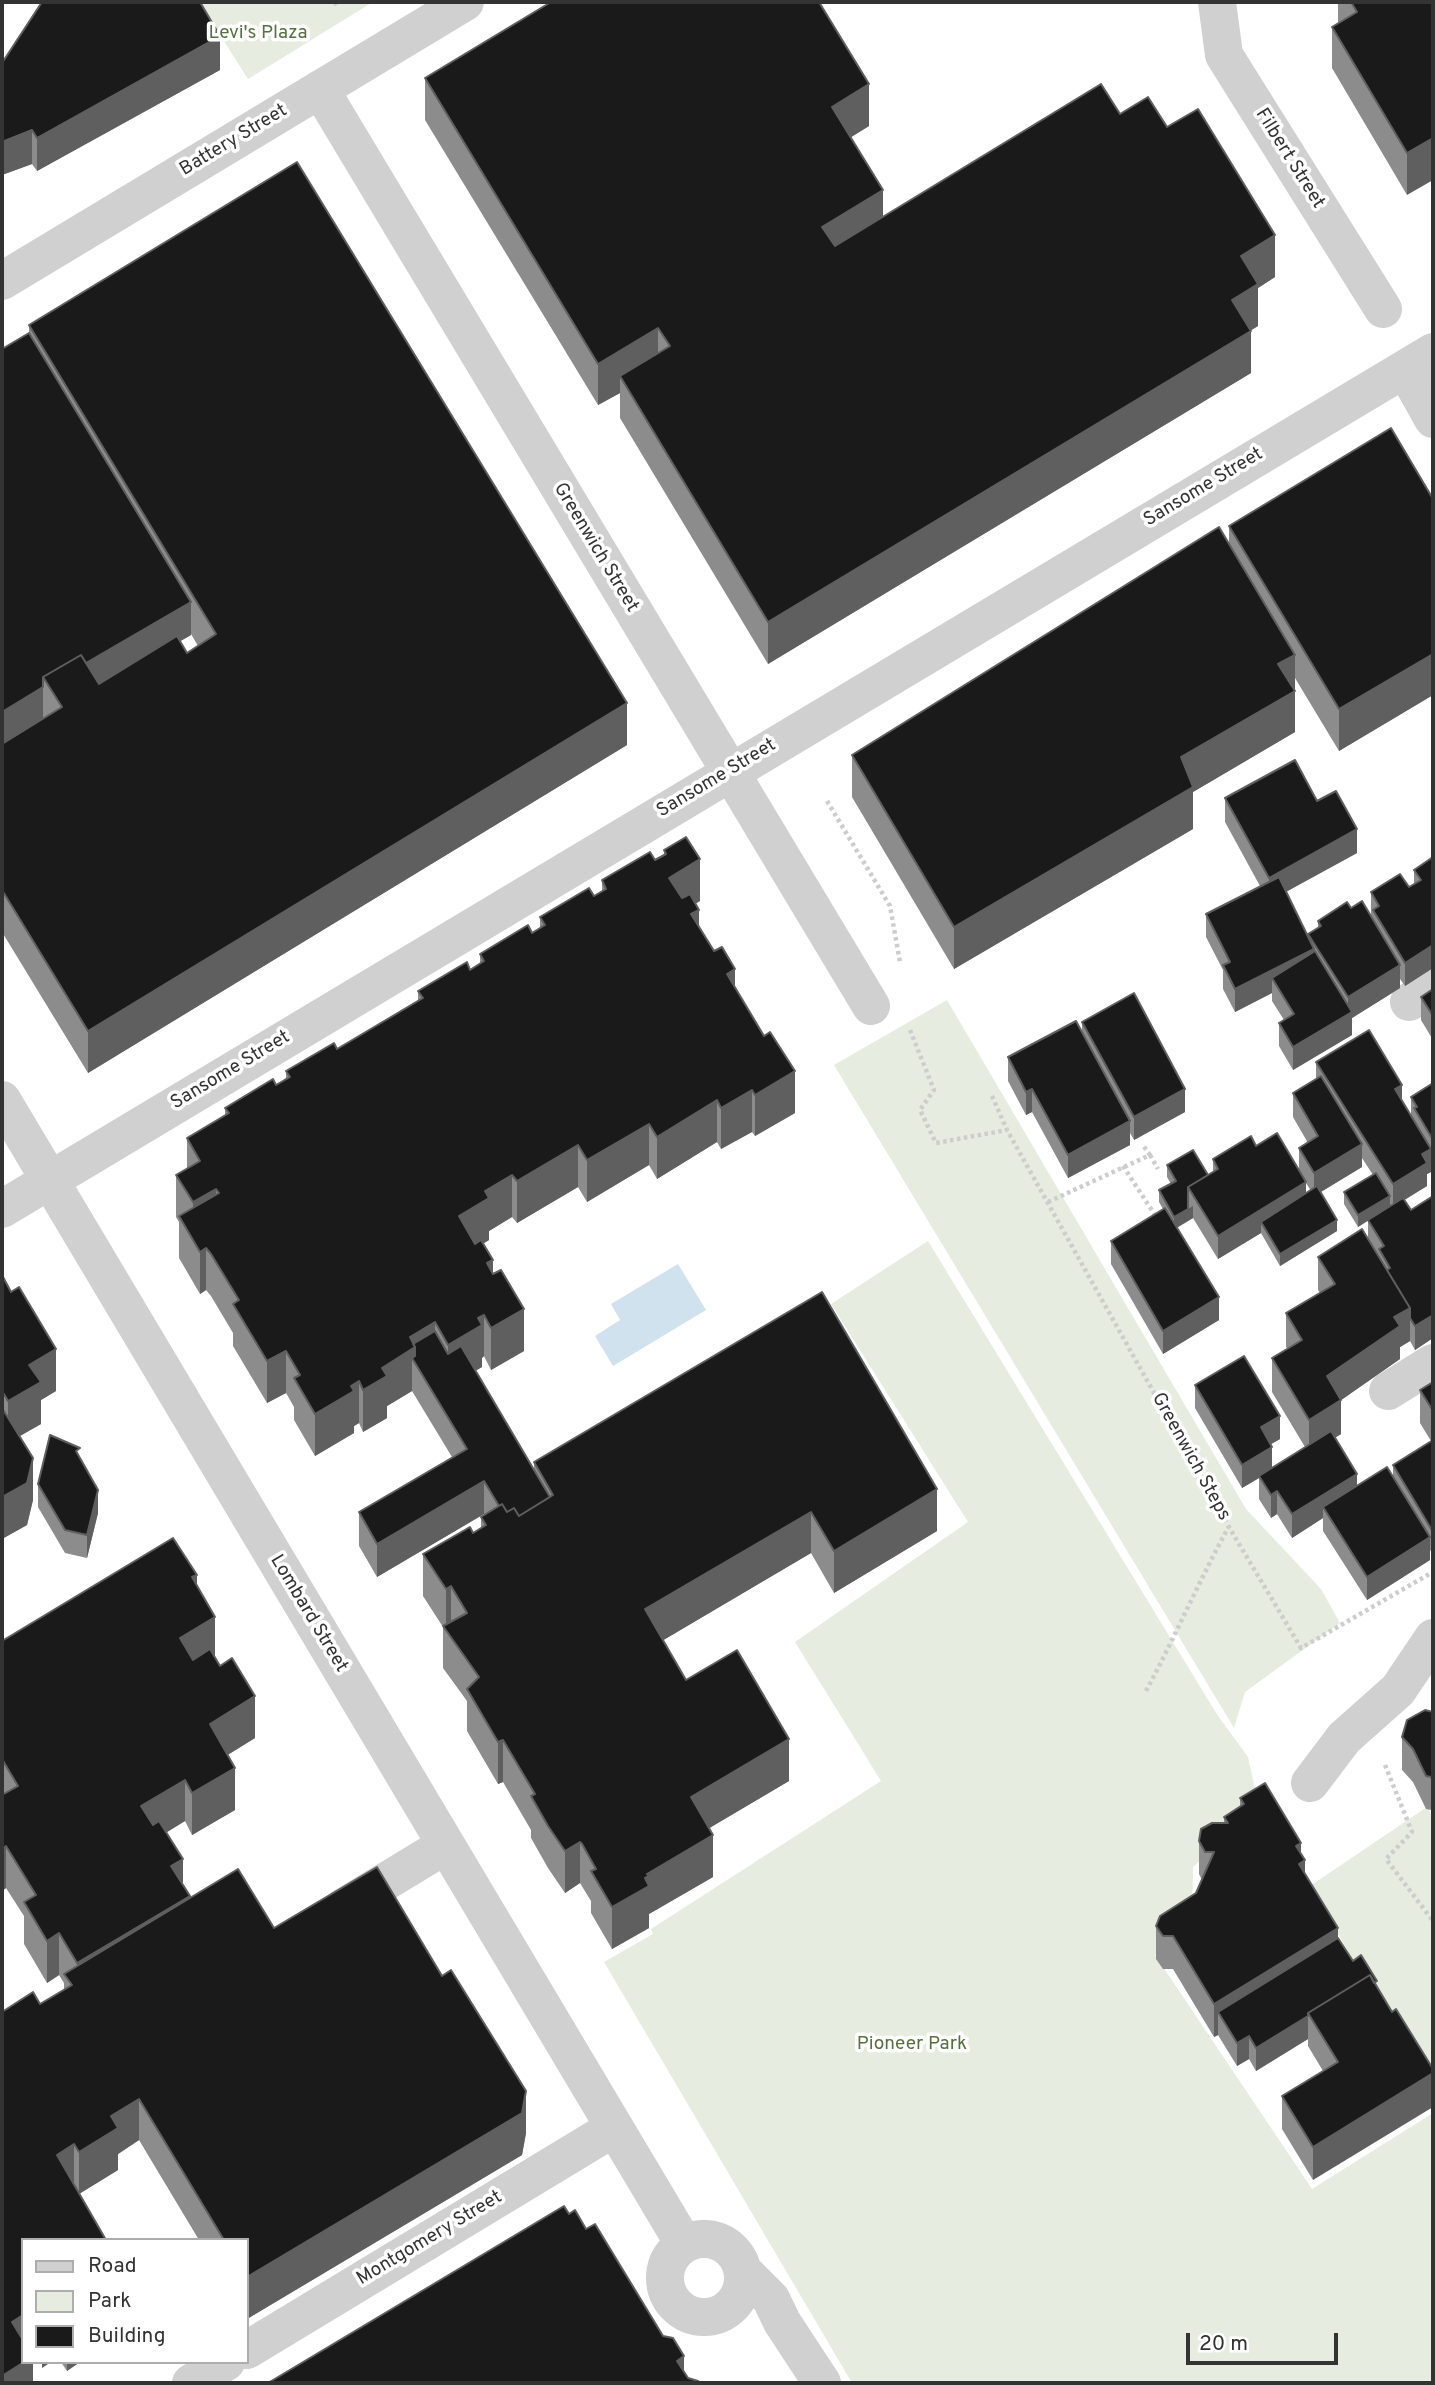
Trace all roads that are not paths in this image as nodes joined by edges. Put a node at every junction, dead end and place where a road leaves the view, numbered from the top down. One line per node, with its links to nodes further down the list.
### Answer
1 (465, 2): 3 (street, Battery Street)
2 (1217, 2): 5 (street, Filbert Street)
3 (320, 89): 4 (street, Battery Street); 8 (street, Greenwich Street)
4 (2, 281)
5 (1383, 309)
6 (1419, 360): 7 (street); 8 (street, Sansome Street)
7 (1433, 419)
8 (729, 772): 9 (street, Greenwich Street); 11 (street, Sansome Street)
9 (871, 1006)
10 (2, 1101): 11 (street, Lombard Street)
11 (49, 1180): 12 (street, Sansome Street); 18 (street, Lombard Street)
12 (2, 1209)
13 (1433, 1363): 14 (street)
14 (1388, 1391)
15 (1433, 1638): 16 (street)
16 (1416, 1686): 17 (street)
17 (1310, 1783)
18 (446, 1845): 19 (street); 20 (street, Lombard Street)
19 (307, 1928)
20 (614, 2128): 21 (street, Lombard Street); 23 (street, Montgomery Street)
21 (684, 2244): 22 (street); 22 (street)
22 (744, 2272): 26 (street)
23 (248, 2349)
24 (223, 2364): 25 (street)
25 (191, 2383)
26 (822, 2383)

